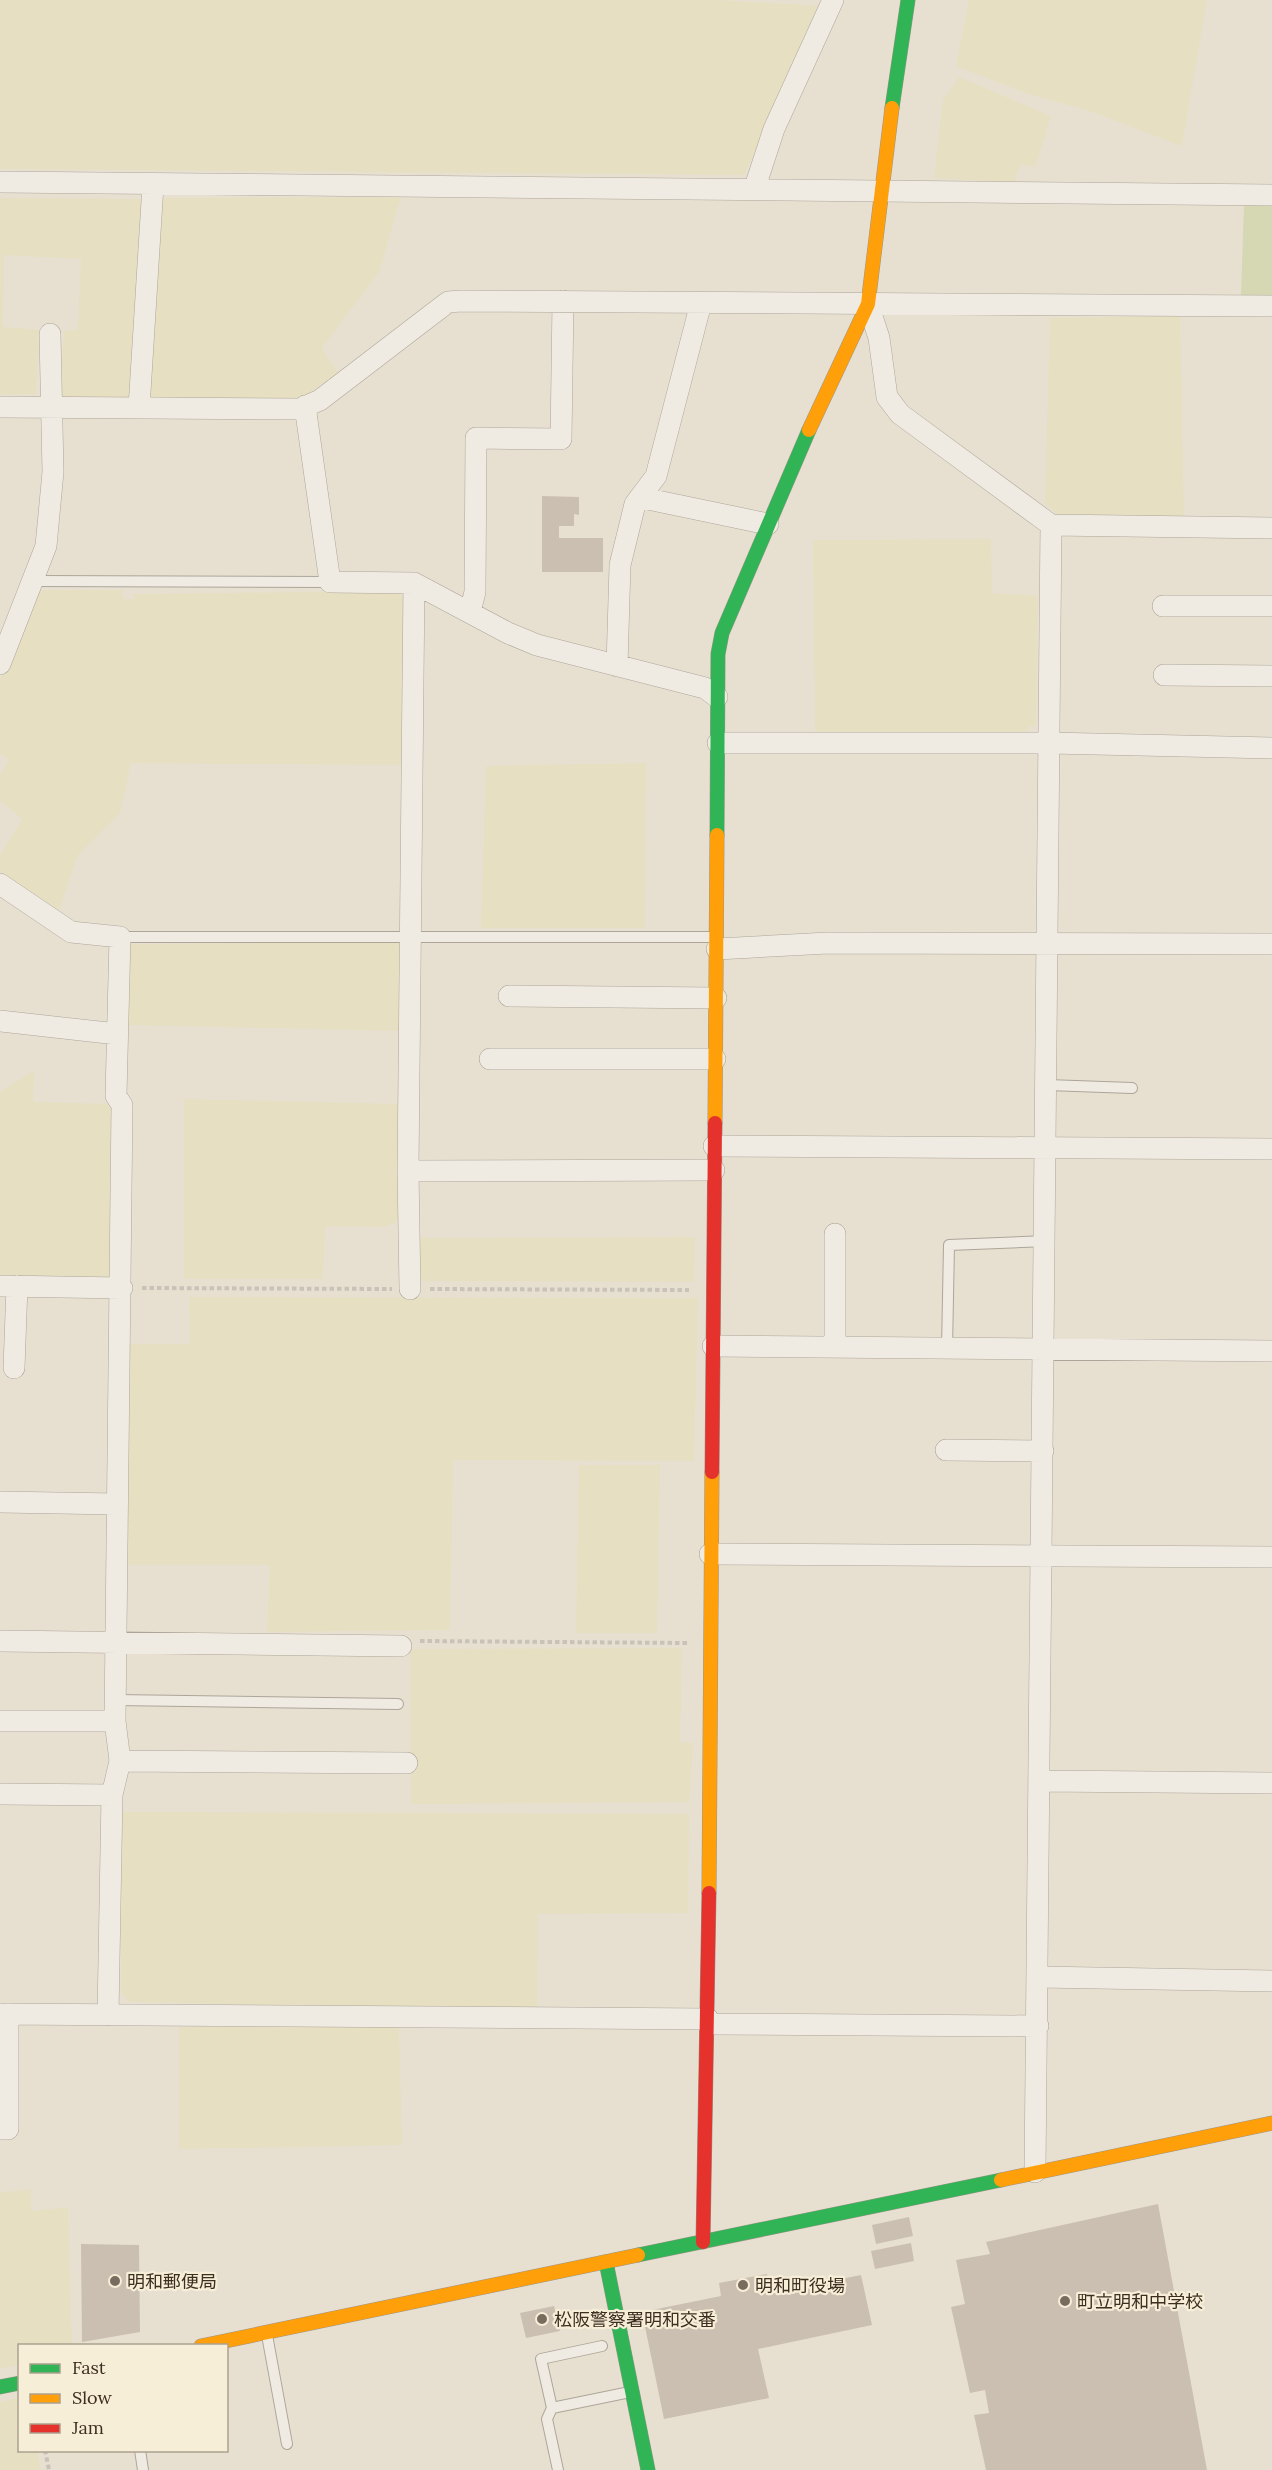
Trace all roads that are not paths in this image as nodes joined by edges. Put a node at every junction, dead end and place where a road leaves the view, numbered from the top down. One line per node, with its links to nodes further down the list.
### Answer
1 (833, 0): 5 (street)
2 (908, 0): 6 (street)
3 (0, 182): 4 (street)
4 (153, 185): 5 (street); 16 (street)
5 (754, 190): 6 (street)
6 (880, 190): 7 (street); 10 (street)
7 (1272, 195)
8 (563, 301): 9 (street); 14 (street); 26 (street)
9 (701, 303): 10 (street); 17 (street)
10 (868, 304): 11 (street); 18 (street); 19 (street)
11 (1272, 306)
12 (50, 334): 15 (street)
13 (0, 406): 15 (street)
14 (306, 406): 16 (street); 22 (street)
15 (51, 407): 16 (street); 21 (street)
16 (139, 408)
17 (643, 498): 18 (street); 28 (street)
18 (768, 524): 31 (street)
19 (1052, 525): 20 (street); 33 (street)
20 (1272, 528)
21 (33, 581): 22 (lane); 27 (street)
22 (330, 582): 23 (street)
23 (414, 583): 26 (street); 36 (street)
24 (1163, 606): 25 (street)
25 (1272, 606)
26 (470, 612): 28 (street)
27 (0, 664)
28 (617, 666): 31 (street)
29 (1164, 675): 30 (street)
30 (1272, 676)
31 (717, 697): 32 (street)
32 (718, 743): 33 (street); 38 (street)
33 (1050, 743): 34 (street); 39 (street)
34 (1272, 748)
35 (0, 884): 37 (street)
36 (412, 935): 37 (lane); 38 (lane); 53 (street)
37 (120, 937): 44 (street)
38 (717, 943): 39 (street); 42 (street)
39 (1048, 944): 40 (street); 47 (street)
40 (1272, 944)
41 (509, 996): 42 (street)
42 (716, 998): 46 (street)
43 (0, 1023): 44 (street)
44 (117, 1034): 57 (street)
45 (490, 1059): 46 (street)
46 (715, 1059): 49 (street)
47 (1047, 1085): 48 (lane); 50 (street)
48 (1132, 1088)
49 (714, 1146): 50 (street); 52 (street)
50 (1047, 1148): 51 (street); 55 (street)
51 (1272, 1149)
52 (714, 1170): 53 (street); 59 (street)
53 (408, 1171): 58 (street)
54 (835, 1234): 60 (street)
55 (1046, 1241): 61 (lane); 62 (street)
56 (9, 1286): 57 (street); 64 (street)
57 (122, 1288): 68 (street)
58 (410, 1289)
59 (713, 1346): 60 (street); 69 (street)
60 (835, 1347): 61 (street)
61 (947, 1349): 62 (street)
62 (1045, 1350): 63 (street); 66 (street)
63 (1272, 1351)
64 (14, 1368)
65 (946, 1450): 66 (street)
66 (1043, 1451): 70 (street)
67 (0, 1502): 68 (street)
68 (116, 1504): 73 (street)
69 (711, 1554): 70 (street); 89 (street)
70 (1043, 1557): 71 (street); 81 (street)
71 (1272, 1557)
72 (0, 1641): 73 (street)
73 (118, 1644): 74 (street); 75 (street)
74 (401, 1646)
75 (116, 1700): 76 (lane); 78 (street)
76 (398, 1704)
77 (0, 1721): 78 (street)
78 (115, 1721): 79 (street)
79 (120, 1761): 80 (street); 84 (street)
80 (407, 1763)
81 (1041, 1781): 82 (street); 85 (street)
82 (1272, 1783)
83 (0, 1794): 84 (street)
84 (112, 1795): 88 (street)
85 (1038, 1977): 86 (street); 90 (street)
86 (1272, 1981)
87 (4, 2014): 88 (street); 92 (street)
88 (108, 2015): 89 (street)
89 (708, 2021): 90 (street); 94 (street)
90 (1038, 2026): 93 (street)
91 (1272, 2123): 93 (street)
92 (0, 2129)
93 (1035, 2172): 94 (street)
94 (703, 2242): 95 (street)
95 (606, 2262): 96 (street); 101 (street)
96 (266, 2332): 97 (street); 103 (lane)
97 (210, 2344)
98 (602, 2346): 102 (lane)
99 (18, 2383): 100 (street)
100 (0, 2387)
101 (632, 2392): 102 (lane); 107 (street)
102 (552, 2408): 106 (lane)
103 (287, 2444)
104 (140, 2452): 105 (lane)
105 (144, 2470)
106 (558, 2470)
107 (648, 2470)

